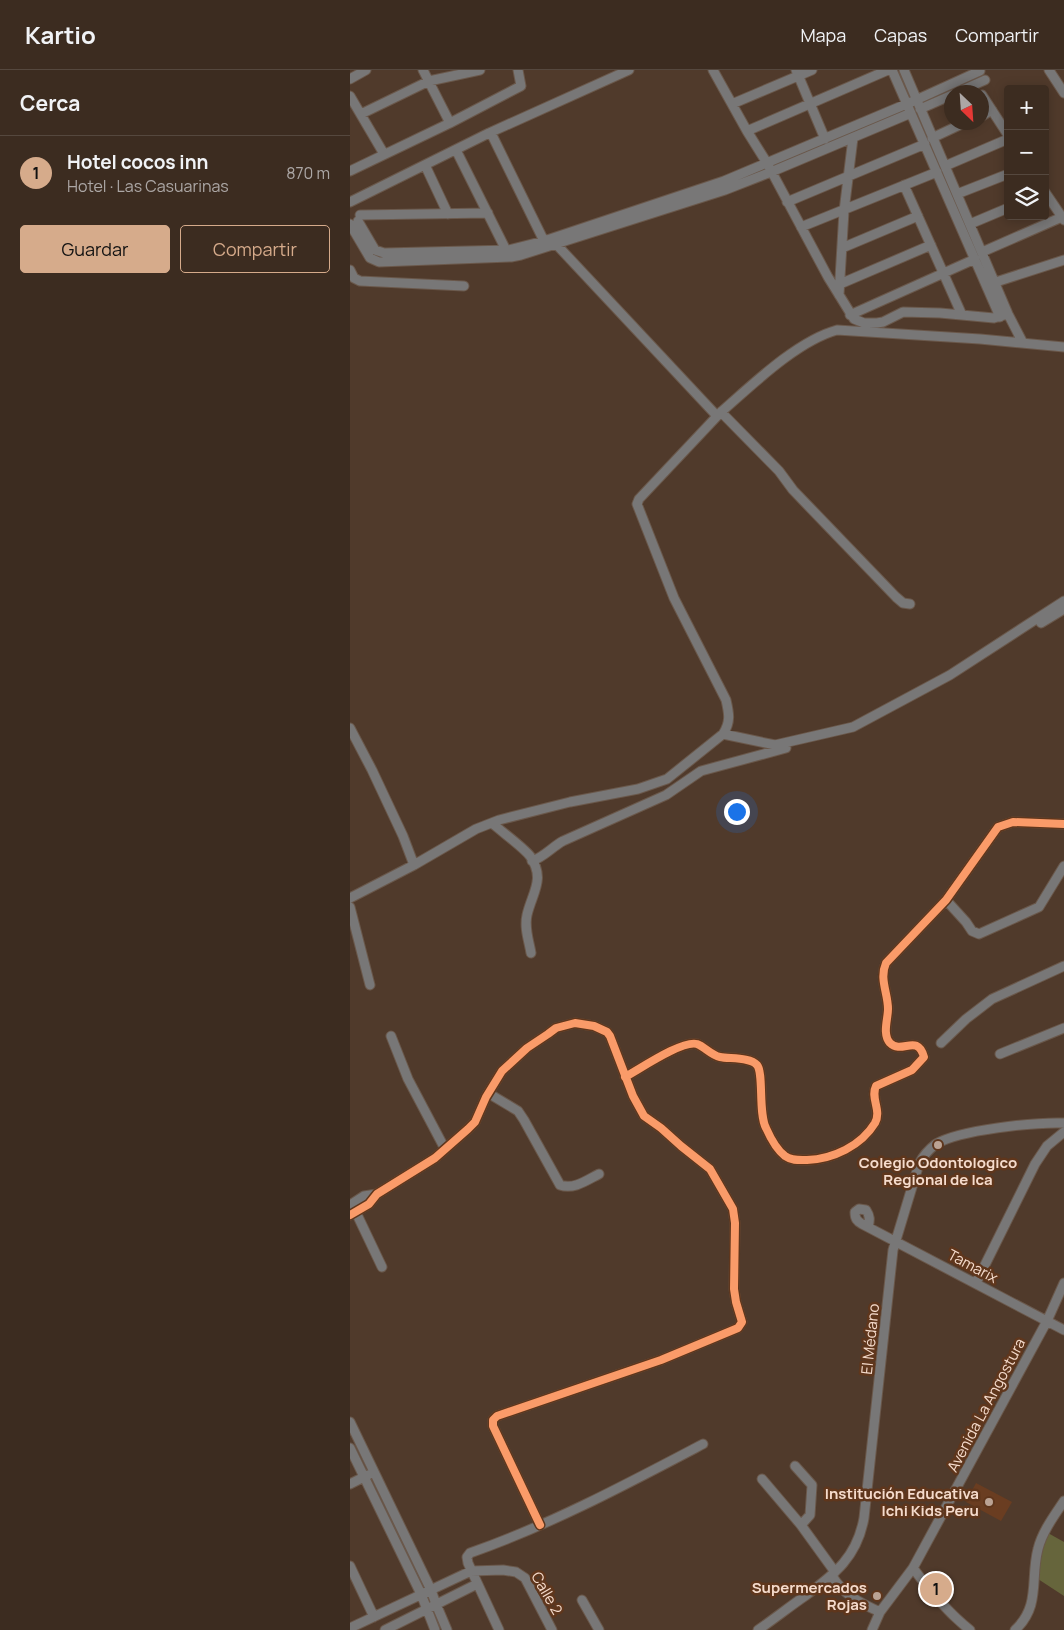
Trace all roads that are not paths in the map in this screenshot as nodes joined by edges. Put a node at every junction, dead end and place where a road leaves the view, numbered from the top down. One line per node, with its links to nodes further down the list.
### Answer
1 (366, 70): 15 (street)
2 (423, 70): 17 (street)
3 (480, 70): 17 (street)
4 (518, 70): 31 (street)
5 (629, 70): 35 (street)
6 (812, 70): 13 (street)
7 (888, 70): 25 (street)
8 (892, 70): 23 (street)
9 (904, 70): 23 (street)
10 (1049, 70): 20 (street)
11 (716, 71): 24 (street)
12 (980, 71): 14 (street)
13 (797, 73): 24 (street); 25 (street)
14 (967, 73): 18 (street); 23 (street)
15 (350, 79)
16 (985, 80): 19 (street)
17 (429, 81): 30 (street); 31 (street)
18 (975, 85)
19 (982, 85)
20 (1064, 93)
21 (350, 96): 30 (street)
22 (944, 99): 28 (street)
23 (912, 102): 28 (street); 37 (street)
24 (732, 104): 34 (street)
25 (810, 104): 34 (street); 37 (street)
26 (989, 106): 27 (street)
27 (992, 110): 29 (street); 33 (street)
28 (916, 111): 36 (street); 38 (street)
29 (989, 112)
30 (361, 114): 41 (street)
31 (450, 123): 41 (street)
32 (950, 130): 38 (street)
33 (1005, 130)
34 (747, 131): 43 (street)
35 (491, 132): 40 (street); 63 (street)
36 (852, 138): 43 (street); 47 (street)
37 (825, 139): 43 (street)
38 (928, 141): 44 (street); 47 (street)
39 (1004, 142): 44 (street)
40 (456, 150): 42 (street); 57 (street)
41 (384, 154): 45 (street)
42 (425, 165): 51 (street); 56 (street)
43 (769, 168): 52 (street); 63 (street); 64 (street)
44 (941, 169): 48 (street); 49 (street); 68 (street)
45 (350, 171)
46 (1005, 175): 49 (street)
47 (848, 177): 52 (street); 55 (street)
48 (904, 185): 55 (street); 58 (street)
49 (957, 194): 61 (street)
50 (1049, 198): 59 (street)
51 (350, 202)
52 (788, 202): 62 (street)
53 (350, 206): 60 (street)
54 (1004, 210): 61 (street)
55 (844, 211): 62 (street); 66 (street)
56 (448, 214): 57 (street); 60 (street)
57 (488, 214): 67 (street)
58 (918, 216): 65 (street); 66 (street)
59 (1063, 218): 68 (street)
60 (354, 221): 64 (street); 67 (street)
61 (970, 224): 68 (street)
62 (801, 227): 75 (street)
63 (544, 241): 67 (street)
64 (556, 244): 81 (street)
65 (931, 245): 71 (street); 73 (street)
66 (842, 248): 73 (street)
67 (506, 250)
68 (978, 256): 71 (street); 72 (street); 78 (street)
69 (1064, 260): 72 (street)
70 (350, 270): 74 (street)
71 (943, 274): 76 (street); 77 (street)
72 (996, 282): 78 (street)
73 (840, 284): 75 (street)
74 (464, 286)
75 (839, 295): 76 (street)
76 (850, 315): 77 (street)
77 (962, 315): 78 (street)
78 (1004, 315): 79 (street)
79 (1023, 343): 80 (street); 81 (street)
80 (1064, 347)
81 (719, 414): 83 (street); 86 (street)
82 (1064, 601): 86 (street)
83 (910, 604)
84 (1064, 609): 89 (street)
85 (350, 728): 90 (street)
86 (723, 734): 87 (street)
87 (492, 823): 89 (street); 90 (street)
88 (1064, 824): 93 (street)
89 (532, 861): 97 (street)
90 (414, 865): 92 (street)
91 (1064, 866): 93 (street)
92 (350, 898)
93 (946, 900): 104 (street)
94 (350, 907): 95 (street)
95 (358, 940): 96 (street); 99 (street)
96 (350, 946)
97 (531, 953)
98 (1064, 966): 102 (street)
99 (370, 985)
100 (1064, 1028): 103 (street)
101 (391, 1036): 108 (street)
102 (941, 1043)
103 (1000, 1054)
104 (625, 1077): 105 (street); 127 (street)
105 (488, 1093): 108 (street); 109 (street)
106 (1064, 1123): 112 (street, El Médano)
107 (1064, 1132): 114 (street)
108 (445, 1150): 110 (street)
109 (599, 1174)
110 (352, 1209): 113 (street)
111 (868, 1227): 112 (street, Tamarix)
112 (895, 1240): 114 (street, Tamarix); 132 (street, El Médano)
113 (382, 1267)
114 (976, 1282): 116 (street, Tamarix)
115 (1064, 1283): 116 (street, Avenida La Angostura)
116 (1046, 1320): 117 (street, Tamarix); 130 (street, Avenida La Angostura)
117 (1064, 1330)
118 (350, 1422): 122 (street)
119 (703, 1444): 127 (street)
120 (350, 1448): 123 (street)
121 (795, 1466): 128 (street)
122 (374, 1472): 123 (street); 134 (street)
123 (364, 1477): 125 (street); 135 (street)
124 (762, 1480): 128 (street)
125 (350, 1484)
126 (1064, 1501): 152 (street)
127 (540, 1524): 131 (street)
128 (801, 1525): 132 (street)
129 (350, 1566): 140 (street)
130 (914, 1568): 139 (street, Avenida La Angostura); 151 (street)
131 (471, 1571): 133 (street); 134 (street); 147 (street, Calle 2)
132 (836, 1573): 139 (street); 149 (street, El Médano)
133 (477, 1584): 137 (street); 146 (street)
134 (431, 1590): 135 (street); 137 (street)
135 (421, 1594): 138 (street); 140 (street)
136 (582, 1600): 148 (street)
137 (436, 1604): 138 (street); 145 (street)
138 (426, 1609): 143 (street); 144 (street)
139 (880, 1612): 150 (street, Avenida La Angostura)
140 (374, 1617): 141 (street)
141 (366, 1626): 142 (street)
142 (350, 1628)
143 (386, 1630)
144 (435, 1630)
145 (448, 1630)
146 (499, 1630)
147 (552, 1630)
148 (599, 1630)
149 (758, 1630)
150 (872, 1630)
151 (970, 1630)
152 (1015, 1630)

